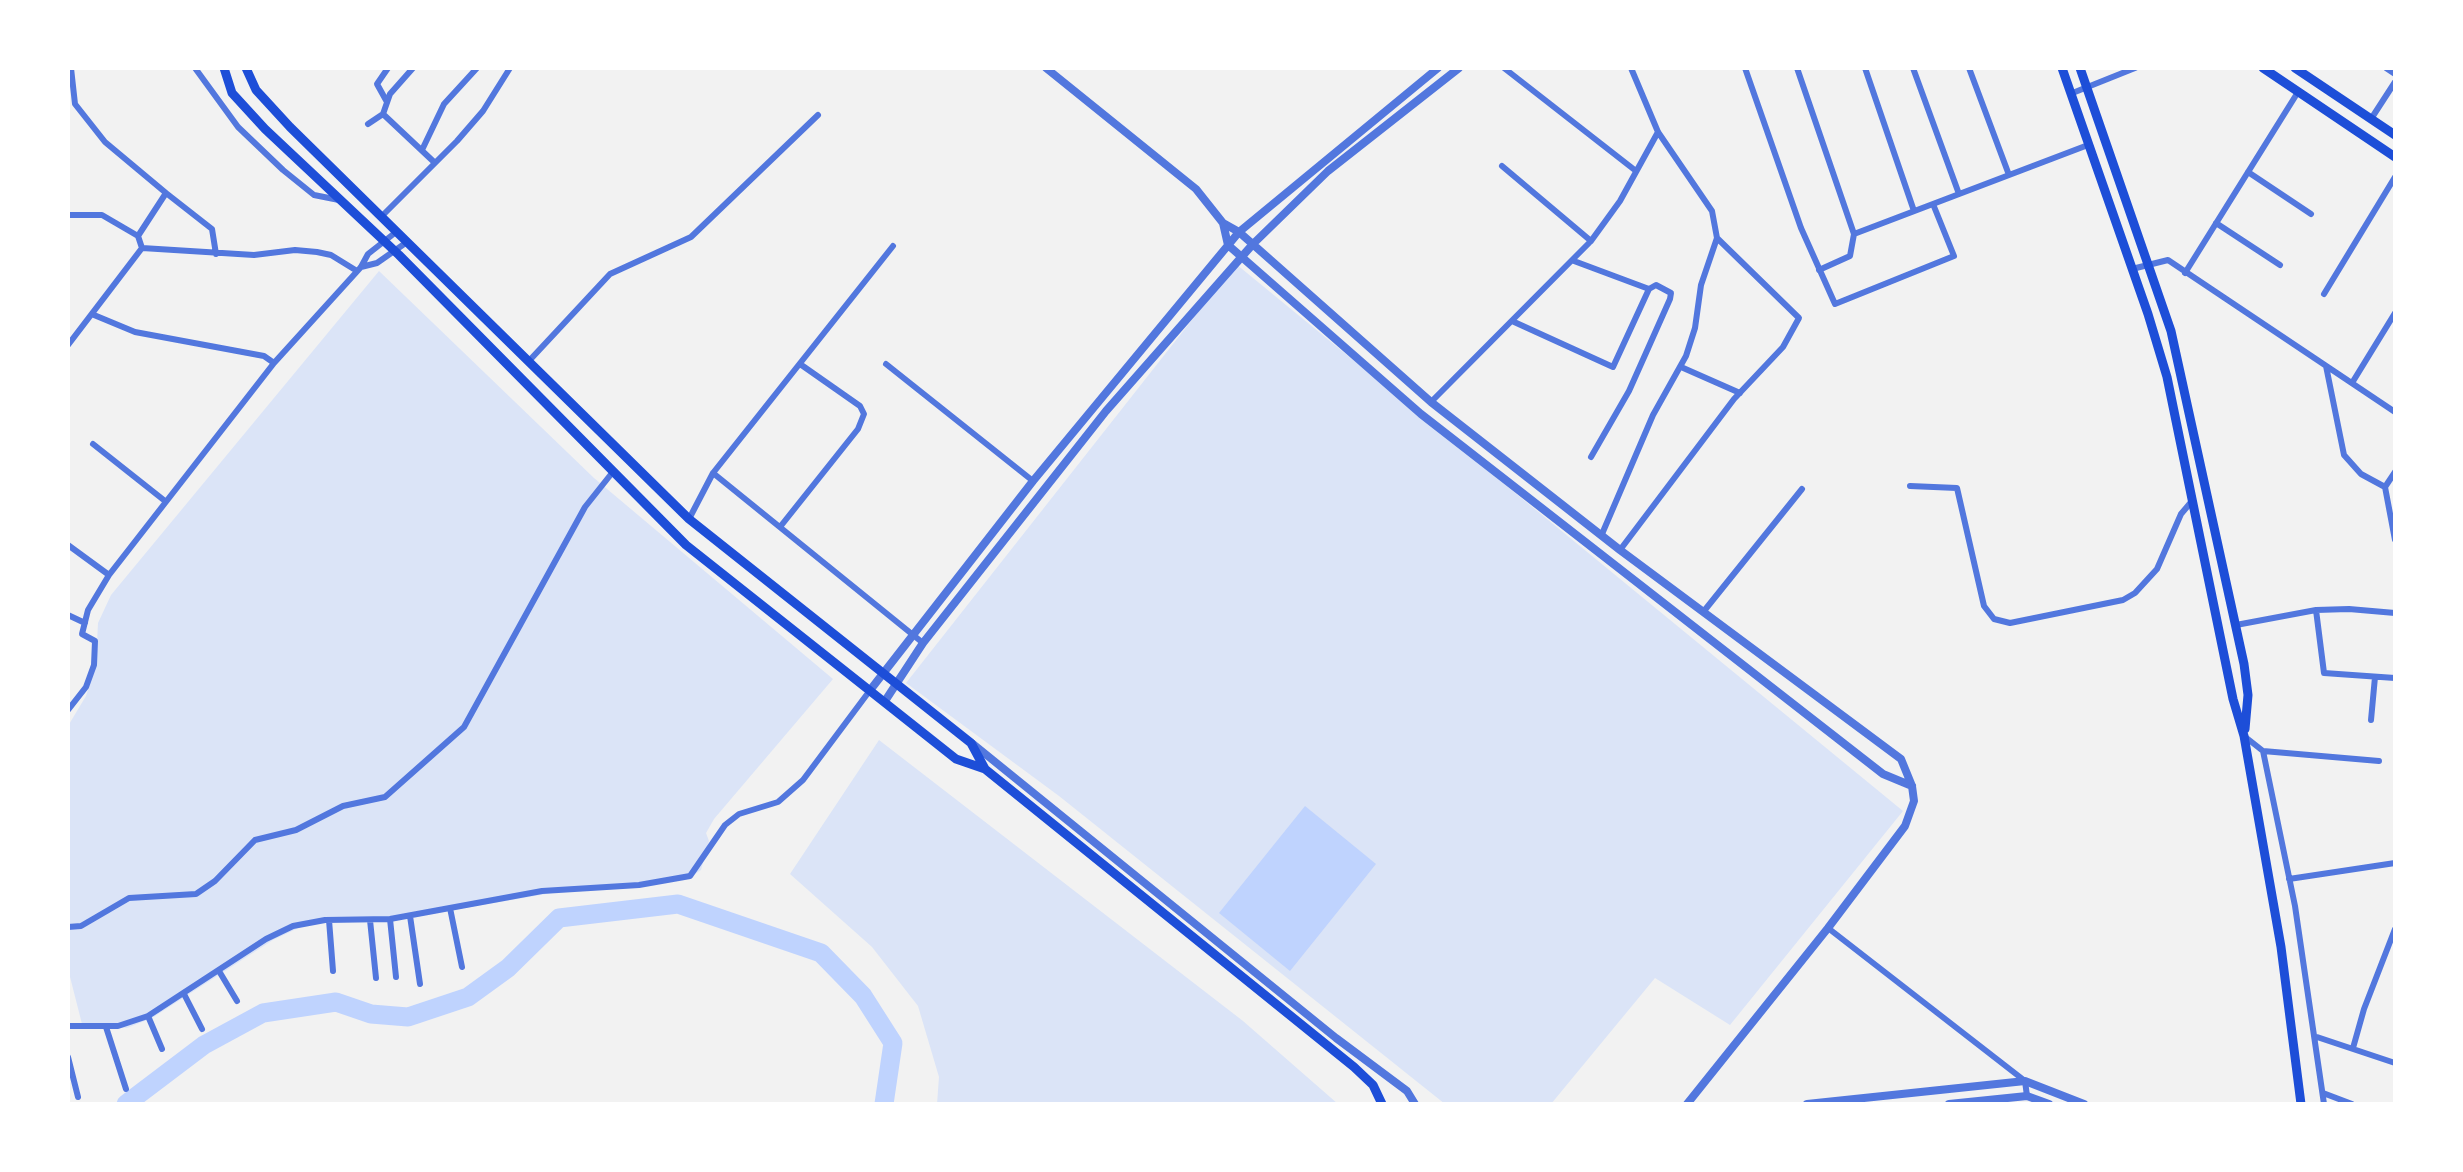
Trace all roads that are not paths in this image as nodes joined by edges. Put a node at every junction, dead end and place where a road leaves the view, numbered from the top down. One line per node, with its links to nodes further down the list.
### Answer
1 (71, 68): 30 (street)
2 (195, 68): 49 (street)
3 (224, 68): 49 (main road)
4 (246, 68): 54 (main road)
5 (388, 68): 31 (street)
6 (413, 68): 31 (street)
7 (477, 68): 39 (street)
8 (510, 68): 41 (street)
9 (1046, 68): 55 (street)
10 (1438, 68): 58 (street)
11 (1459, 68): 65 (street)
12 (1504, 68): 43 (street)
13 (1631, 68): 36 (street)
14 (1745, 68): 77 (street)
15 (1797, 68): 59 (street)
16 (1865, 68): 51 (street)
17 (1913, 68): 48 (street)
18 (1969, 68): 45 (street)
19 (2062, 68): 29 (main road)
20 (2080, 68): 27 (main road)
21 (2135, 68): 27 (street)
22 (2263, 68): 28 (main road)
23 (2295, 68): 34 (main road)
24 (2386, 68): 25 (street)
25 (2395, 74)
26 (2395, 82): 34 (street)
27 (2087, 87): 29 (street); 73 (main road)
28 (2298, 92): 40 (main road); 44 (street)
29 (2070, 94): 38 (main road)
30 (72, 102): 47 (street)
31 (387, 102): 32 (street)
32 (383, 114): 35 (street); 39 (street)
33 (818, 115): 85 (street)
34 (2371, 119): 37 (main road)
35 (368, 124)
36 (1658, 132): 43 (street); 61 (street)
37 (2395, 135)
38 (2088, 145): 45 (street); 75 (main road)
39 (422, 150): 41 (street)
40 (2395, 157)
41 (435, 162): 54 (street)
42 (1502, 166): 63 (street)
43 (1636, 171): 63 (street)
44 (2248, 173): 52 (street); 56 (street)
45 (2009, 175): 48 (street)
46 (2395, 177): 80 (street)
47 (166, 193): 60 (street); 70 (street)
48 (1959, 194): 50 (street)
49 (341, 200): 62 (main road)
50 (1933, 204): 51 (street); 77 (street)
51 (1914, 211): 59 (street)
52 (2311, 214)
53 (68, 215): 60 (street)
54 (381, 217): 57 (main road)
55 (1223, 223): 58 (street); 66 (street)
56 (2216, 223): 74 (street); 78 (street)
57 (396, 232): 62 (street); 64 (main road)
58 (1239, 232): 65 (street); 66 (street)
59 (1854, 234): 77 (street)
60 (138, 236): 68 (street)
61 (1717, 238): 90 (street); 92 (street)
62 (384, 241): 69 (main road); 76 (street)
63 (1591, 241): 72 (street)
64 (407, 242): 69 (street); 85 (main road)
65 (1253, 244): 71 (street); 93 (street)
66 (1228, 245): 71 (street); 100 (street)
67 (893, 246): 87 (street)
68 (142, 248): 70 (street); 82 (street)
69 (394, 250): 76 (street); 98 (main road)
70 (216, 254): 76 (street)
71 (1242, 257): 122 (street); 136 (street)
72 (1574, 261): 79 (street); 83 (street)
73 (2149, 262): 75 (street); 78 (street); 101 (main road)
74 (2280, 265)
75 (2132, 268): 102 (main road)
76 (359, 269): 86 (street)
77 (1819, 270)
78 (2185, 273): 89 (street)
79 (1649, 289): 83 (street); 96 (street)
80 (2324, 294)
81 (2395, 313): 91 (street)
82 (94, 315): 84 (street); 86 (street)
83 (1512, 321): 93 (street)
84 (68, 345)
85 (528, 362): 108 (main road)
86 (274, 363): 107 (street)
87 (800, 364): 99 (street); 109 (street)
88 (886, 364): 100 (street)
89 (2326, 366): 91 (street); 104 (street)
90 (1681, 367): 92 (street); 110 (street)
91 (2352, 383): 94 (street)
92 (1740, 393): 113 (street)
93 (1431, 402): 110 (street)
94 (2395, 412)
95 (93, 444): 107 (street)
96 (1591, 457)
97 (2395, 472): 104 (street)
98 (612, 473): 127 (main road); 144 (street)
99 (713, 473): 108 (street); 109 (street)
100 (1032, 481): 121 (street)
101 (2205, 481): 102 (main road); 120 (main road)
102 (2190, 484): 106 (main road)
103 (1910, 486): 106 (street)
104 (2385, 487): 111 (street)
105 (1802, 489): 116 (street)
106 (2194, 499): 131 (main road)
107 (165, 501): 114 (street)
108 (689, 519): 123 (main road)
109 (780, 527): 121 (street)
110 (1602, 534): 113 (street)
111 (2395, 540)
112 (68, 545): 114 (street)
113 (1620, 550): 116 (street)
114 (109, 575): 119 (street)
115 (2316, 610): 117 (street); 120 (street); 124 (street)
116 (1703, 611): 136 (street)
117 (2395, 613)
118 (68, 615): 119 (street)
119 (85, 623): 129 (street)
120 (2236, 625): 131 (main road)
121 (911, 634): 122 (street); 123 (street)
122 (923, 643): 126 (street)
123 (883, 672): 126 (main road); 127 (street)
124 (2375, 677): 125 (street); 130 (street)
125 (2395, 678)
126 (899, 684): 128 (street); 132 (main road)
127 (871, 689): 128 (main road); 139 (street)
128 (885, 701): 135 (main road)
129 (68, 710)
130 (2371, 720)
131 (2244, 736): 133 (street); 177 (main road)
132 (971, 743): 135 (main road); 171 (street)
133 (2263, 751): 134 (street); 138 (street)
134 (2379, 761)
135 (985, 769): 170 (main road)
136 (1912, 786): 145 (street)
137 (2395, 863): 138 (street)
138 (2289, 879): 159 (street)
139 (450, 908): 140 (street); 147 (street)
140 (410, 916): 141 (street); 152 (street)
141 (390, 919): 143 (street); 150 (street)
142 (329, 920): 143 (street); 148 (street); 149 (street)
143 (370, 920): 151 (street)
144 (68, 928)
145 (1828, 928): 165 (street); 172 (street)
146 (2395, 929): 160 (street)
147 (462, 967)
148 (219, 971): 153 (street); 154 (street)
149 (333, 971)
150 (396, 977)
151 (376, 978)
152 (420, 984)
153 (184, 994): 155 (street); 158 (street)
154 (237, 1001)
155 (148, 1016): 157 (street); 161 (street)
156 (68, 1026): 157 (street)
157 (106, 1027): 166 (street)
158 (202, 1029)
159 (2316, 1037): 160 (street); 167 (street)
160 (2353, 1048): 163 (street)
161 (162, 1049)
162 (68, 1057): 164 (street)
163 (2395, 1063)
164 (71, 1075): 169 (street)
165 (2025, 1081): 168 (street); 173 (street); 176 (street)
166 (126, 1089)
167 (2323, 1093): 178 (street); 179 (street)
168 (2027, 1096): 174 (street); 175 (street)
169 (78, 1097)
170 (1382, 1104)
171 (1415, 1104)
172 (1687, 1104)
173 (1807, 1104)
174 (1949, 1104)
175 (2049, 1104)
176 (2084, 1104)
177 (2301, 1104)
178 (2324, 1104)
179 (2352, 1104)

